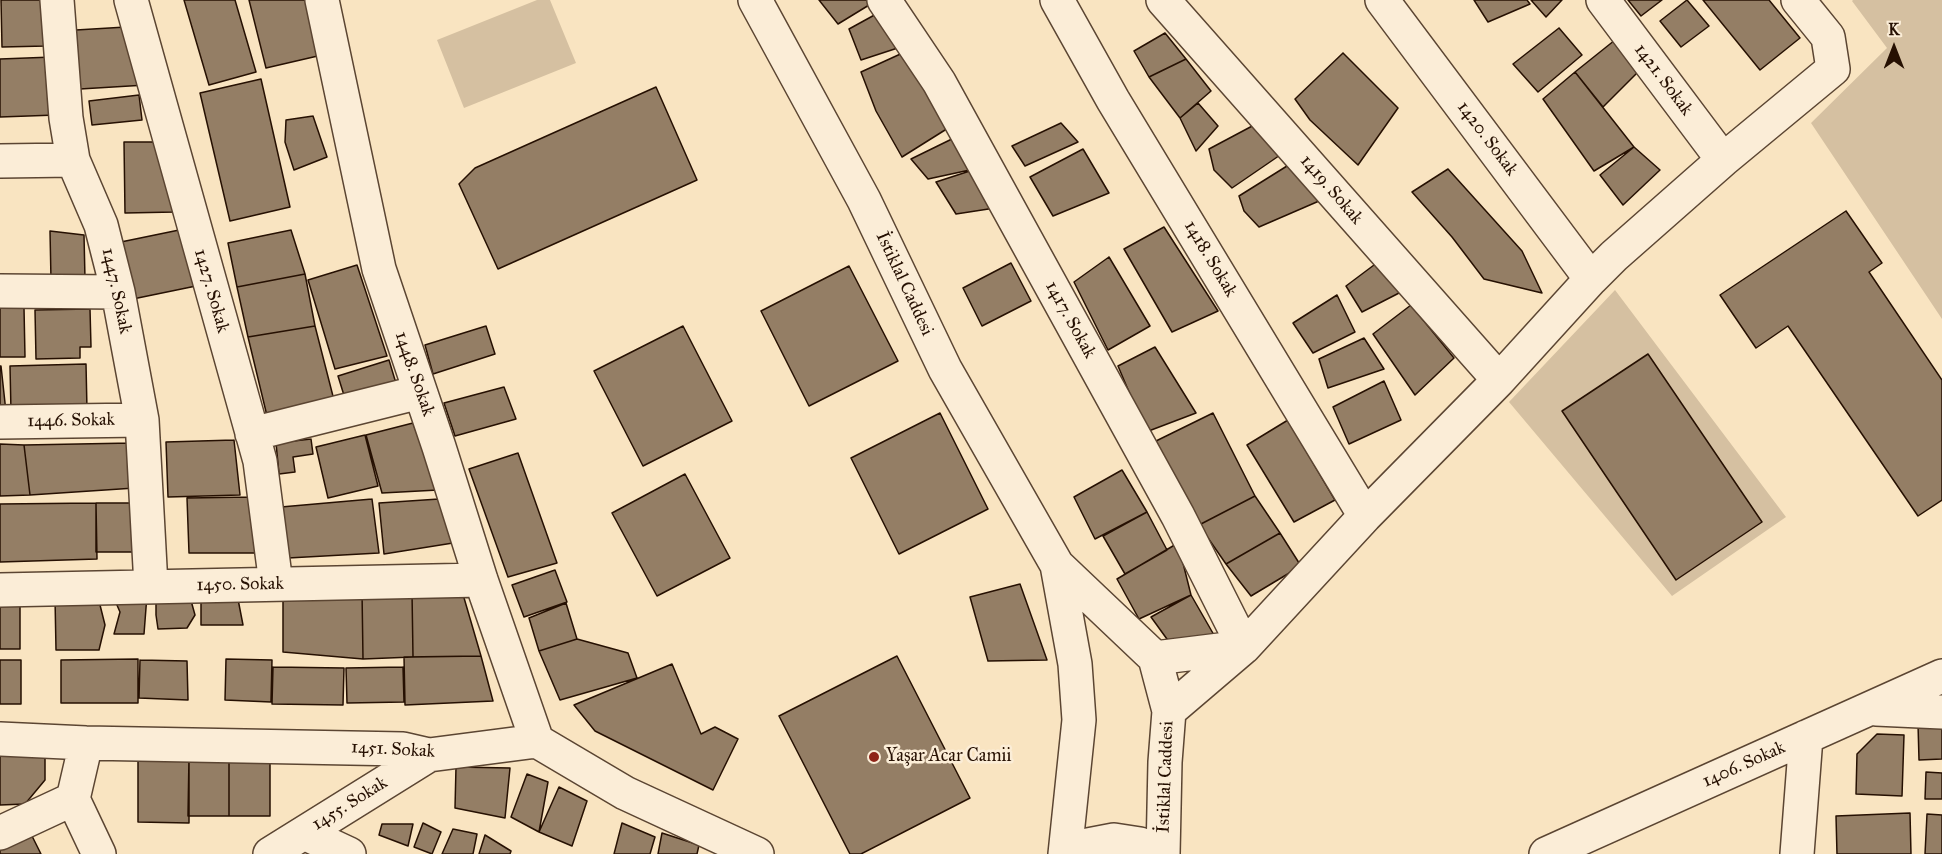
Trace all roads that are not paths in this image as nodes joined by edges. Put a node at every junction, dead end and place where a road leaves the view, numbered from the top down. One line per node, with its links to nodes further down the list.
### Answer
1 (57, 0): 11 (street, 1447. Sokak)
2 (132, 0): 21 (street, 1427. Sokak)
3 (322, 0): 18 (street, 1448. Sokak)
4 (755, 0): 23 (street, İstiklal Caddesi)
5 (884, 0): 28 (street, 1417. Sokak)
6 (1057, 0): 22 (street, 1418. Sokak)
7 (1163, 0): 17 (street, 1419. Sokak)
8 (1383, 0): 14 (street, 1420. Sokak)
9 (1603, 0): 12 (street, 1421. Sokak)
10 (1799, 0): 12 (street)
11 (73, 160): 13 (street); 16 (street, 1447. Sokak)
12 (1723, 160): 14 (street)
13 (0, 161)
14 (1591, 279): 17 (street)
15 (0, 291): 16 (street)
16 (118, 292): 19 (street, 1447. Sokak)
17 (1499, 380): 22 (street)
18 (420, 392): 21 (street); 24 (street, 1448. Sokak)
19 (142, 420): 20 (street, 1446. Sokak); 26 (street, 1447. Sokak)
20 (0, 422)
21 (252, 434): 25 (street, 1427. Sokak)
22 (1365, 516): 28 (street)
23 (1057, 565): 29 (street, İstiklal Caddesi); 46 (street, İstiklal Caddesi)
24 (481, 580): 25 (street, 1450. Sokak); 36 (street, 1448. Sokak)
25 (276, 584): 26 (street, 1450. Sokak)
26 (151, 586): 27 (street, 1450. Sokak)
27 (0, 590)
28 (1244, 647): 29 (street); 32 (street)
29 (1155, 658): 32 (street, İstiklal Caddesi)
30 (1942, 676): 31 (street, 1406. Sokak)
31 (1869, 709): 33 (street); 34 (street, 1406. Sokak)
32 (1169, 711): 48 (street, İstiklal Caddesi)
33 (1942, 712)
34 (1806, 737): 49 (street, 1406. Sokak); 50 (street)
35 (0, 739): 37 (street, 1451. Sokak)
36 (537, 741): 38 (street, 1451. Sokak); 45 (street)
37 (86, 743): 38 (street, 1451. Sokak); 39 (street)
38 (429, 755): 41 (street, 1455. Sokak)
39 (73, 799): 40 (street); 42 (street)
40 (0, 833)
41 (304, 833): 43 (street, 1455. Sokak); 44 (street)
42 (99, 854)
43 (270, 854)
44 (349, 854)
45 (757, 854)
46 (1065, 854)
47 (1072, 854): 48 (street)
48 (1162, 854)
49 (1546, 854)
50 (1797, 854)

